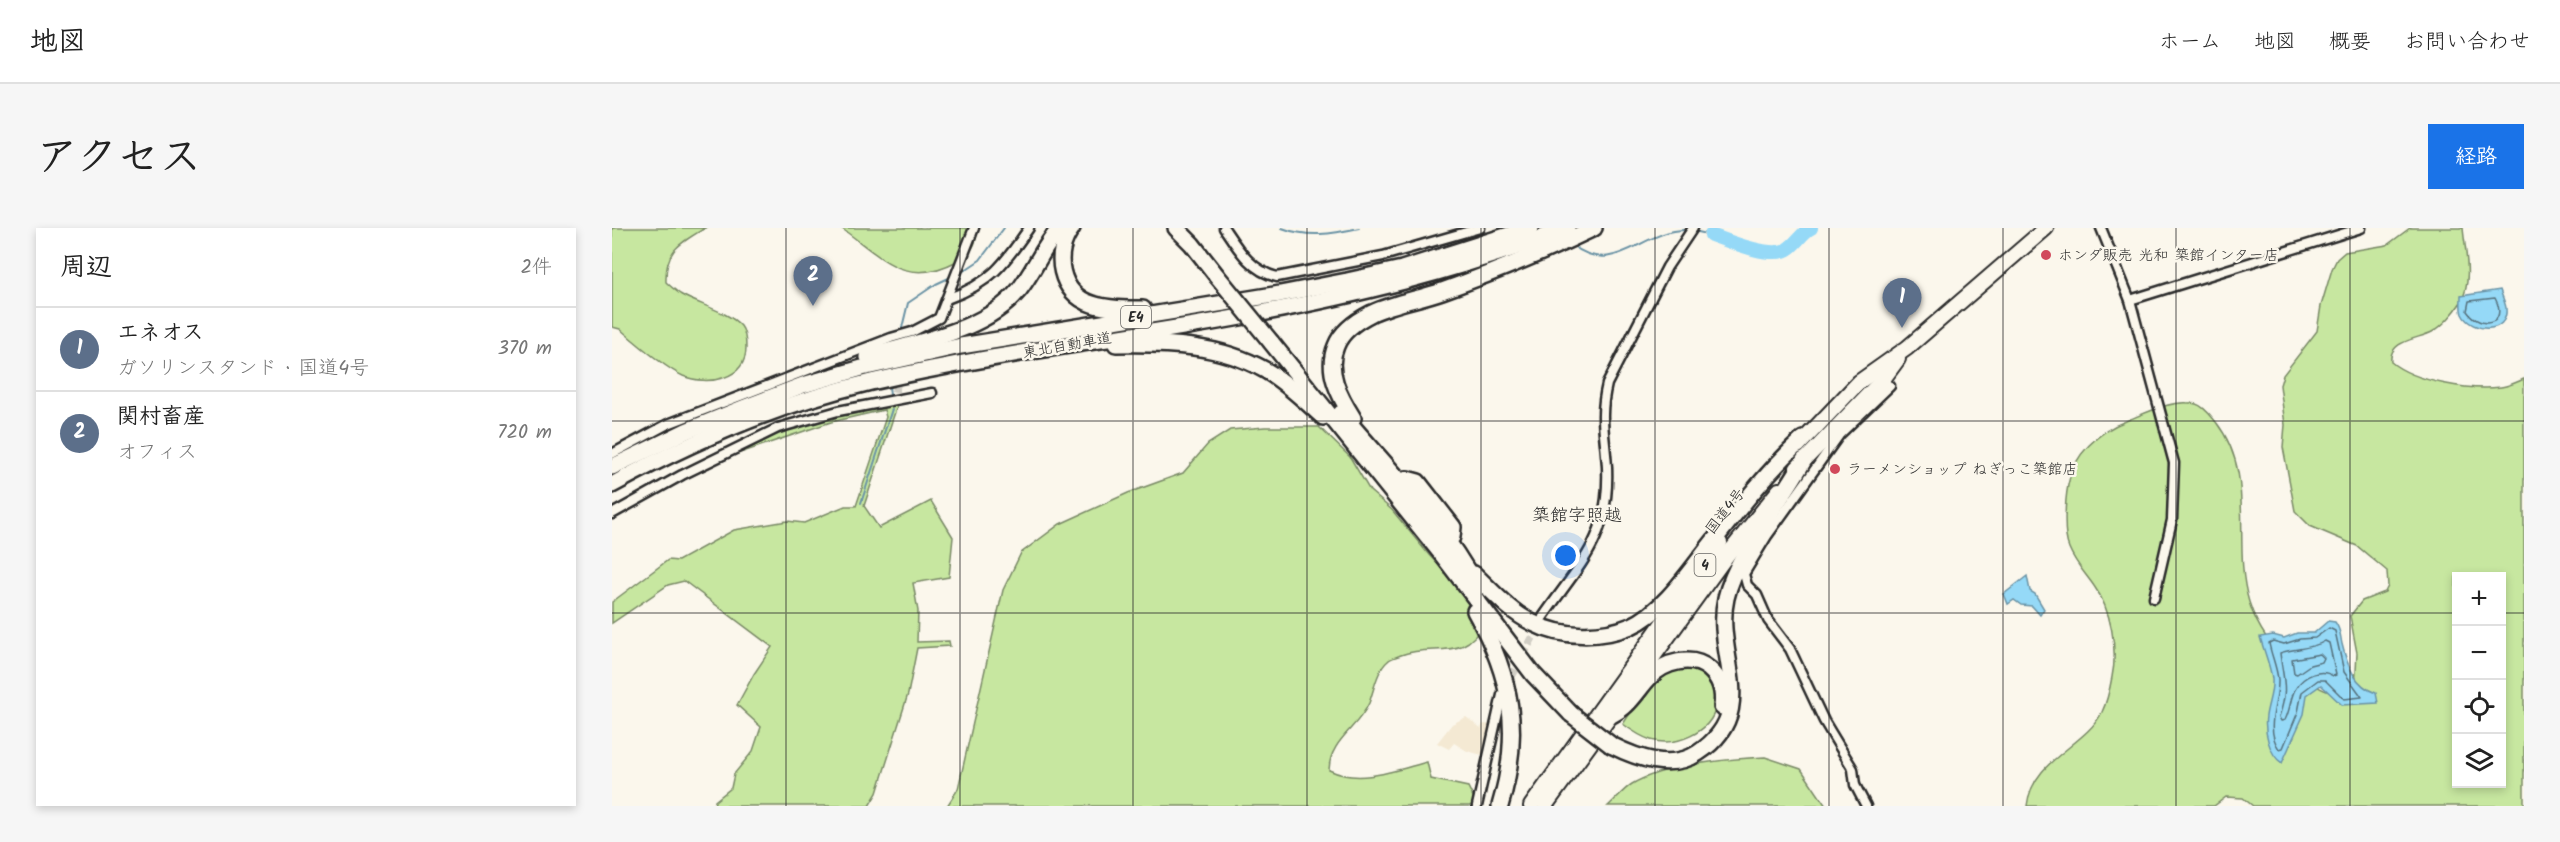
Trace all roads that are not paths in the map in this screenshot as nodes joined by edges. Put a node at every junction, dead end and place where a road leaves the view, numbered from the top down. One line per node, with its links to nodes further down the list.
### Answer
1 (974, 228): 18 (street)
2 (1029, 228): 18 (street)
3 (1060, 228): 24 (highway)
4 (1072, 228): 20 (highway)
5 (1176, 228): 17 (highway)
6 (1188, 228): 17 (highway)
7 (1224, 228): 8 (street)
8 (1480, 228)
9 (1531, 228): 20 (highway, 東北自動車道 / E4)
10 (1567, 228): 16 (highway, 東北自動車道 / E4)
11 (1593, 228): 16 (highway)
12 (1693, 228): 36 (street)
13 (2046, 228): 25 (highway, 国道4号 / 4)
14 (2101, 228): 19 (street)
15 (2361, 228): 19 (street)
16 (1552, 241): 21 (highway, 東北自動車道 / E4); 27 (highway)
17 (1221, 274): 27 (highway)
18 (949, 298): 28 (street)
19 (2130, 300): 35 (street)
20 (1181, 309): 24 (highway, 東北自動車道 / E4)
21 (1020, 353): 27 (highway); 32 (highway, 東北自動車道 / E4)
22 (1890, 386): 25 (street)
23 (932, 393): 33 (street)
24 (743, 408): 30 (highway, 東北自動車道 / E4)
25 (1842, 417): 26 (highway, 国道4号 / 4); 29 (highway, 国道4号 / 4); 44 (street)
26 (1803, 439): 34 (highway); 42 (highway, 国道4号 / 4)
27 (1364, 450): 31 (highway); 34 (highway)
28 (612, 454)
29 (1804, 460): 38 (highway, 国道4号 / 4); 39 (highway)
30 (612, 467)
31 (1392, 472): 34 (highway); 34 (highway)
32 (612, 485)
33 (612, 514)
34 (1456, 558): 39 (highway, bridge); 41 (highway)
35 (2154, 598)
36 (1543, 617)
37 (1502, 695): 40 (street)
38 (1610, 716): 39 (highway); 43 (highway, 国道4号 / 4)
39 (1613, 741)
40 (1477, 806)
41 (1500, 806)
42 (1531, 806)
43 (1545, 806)
44 (1866, 806)

